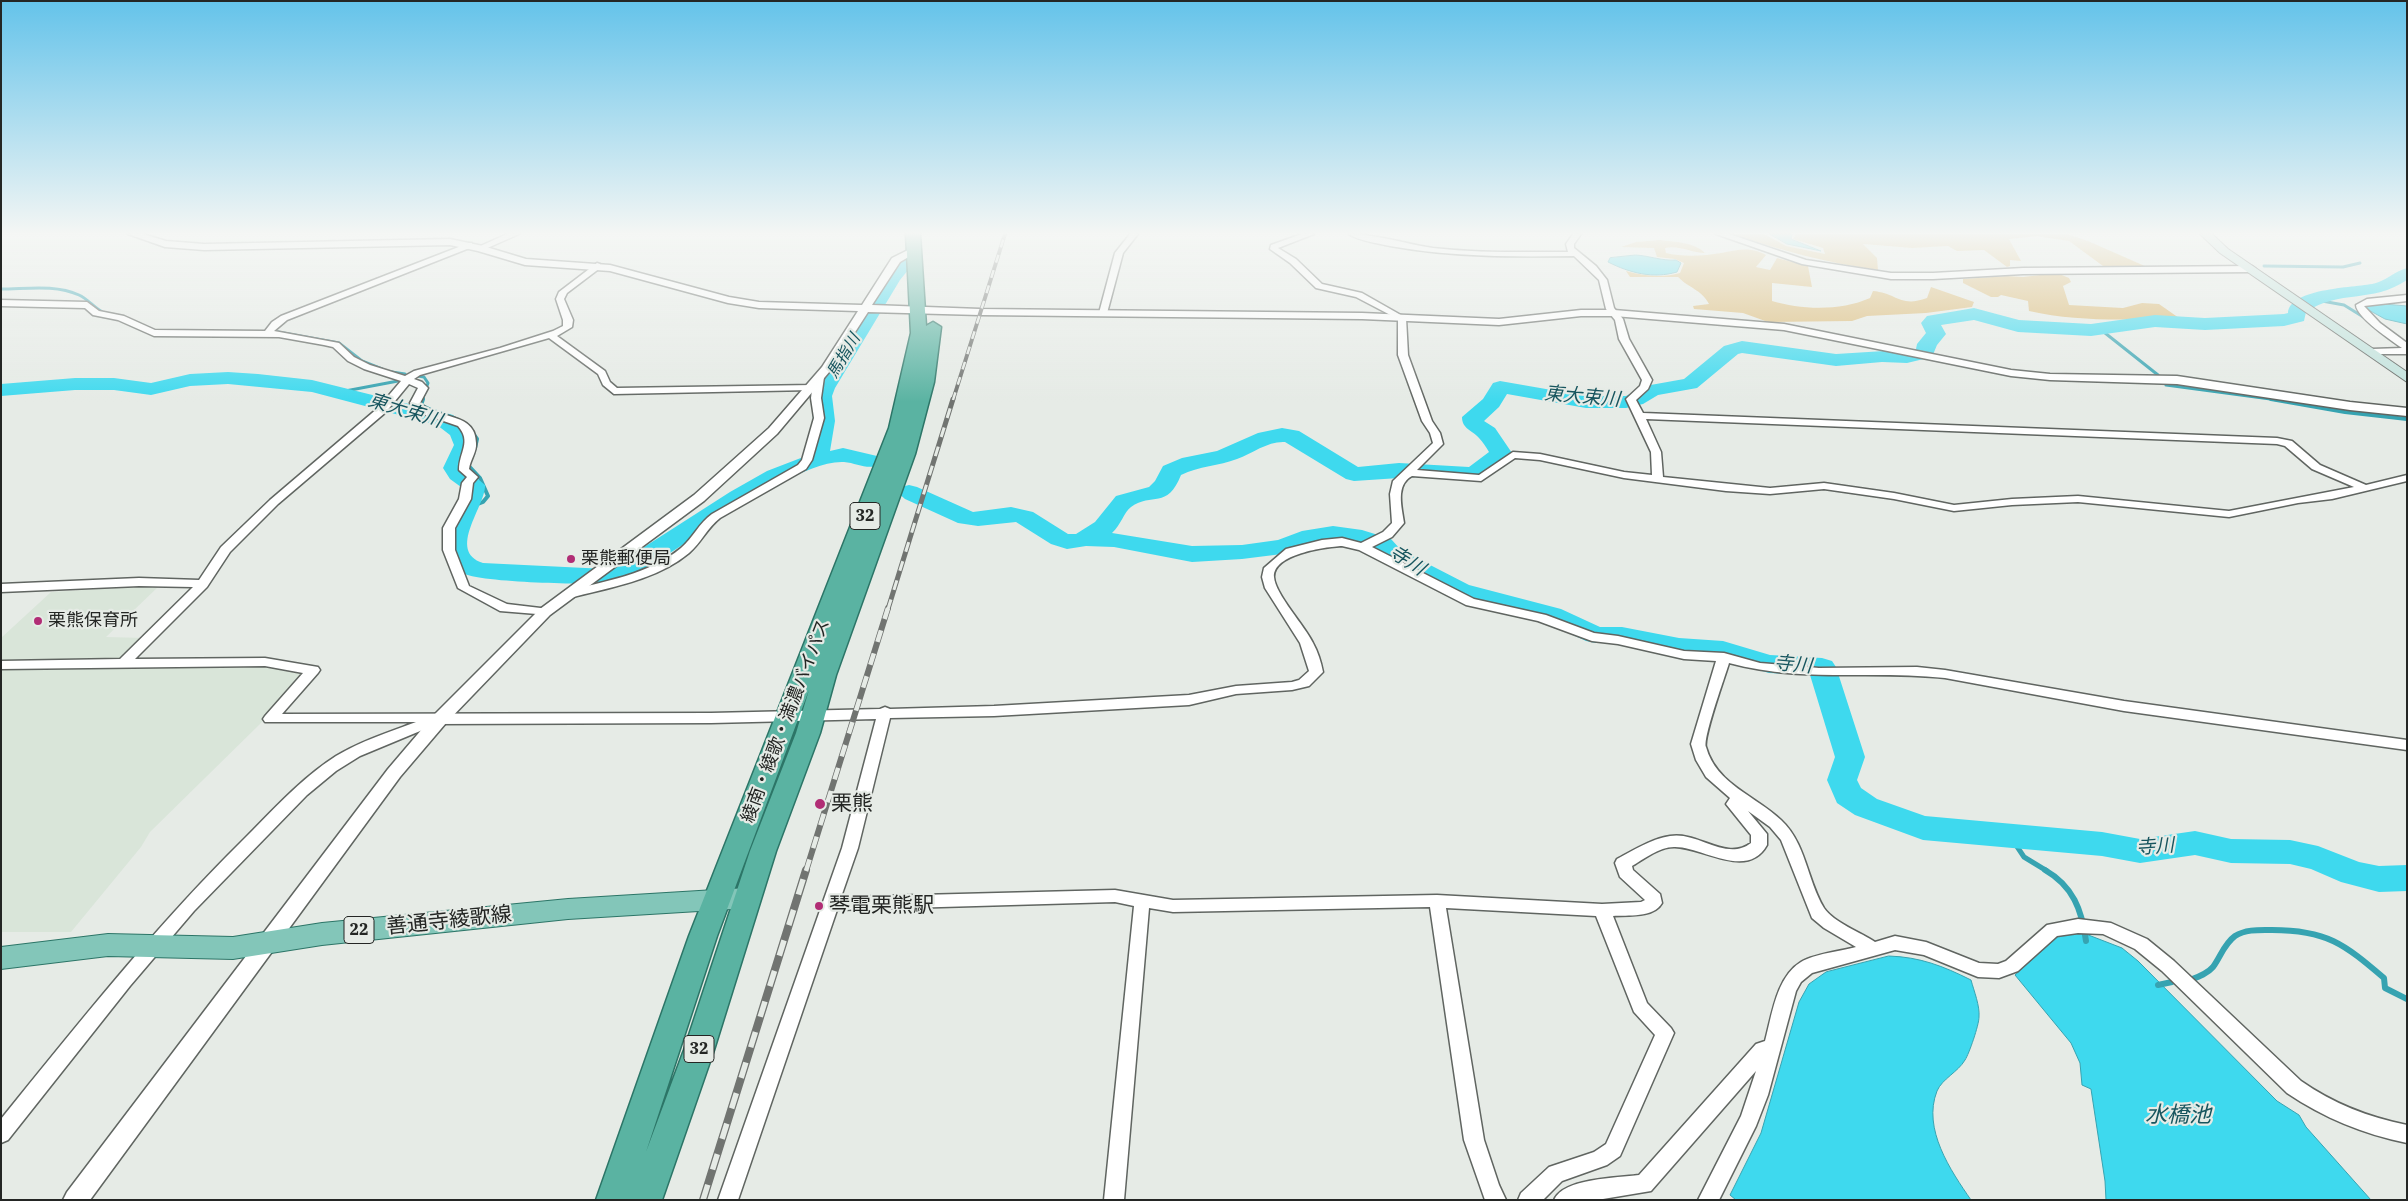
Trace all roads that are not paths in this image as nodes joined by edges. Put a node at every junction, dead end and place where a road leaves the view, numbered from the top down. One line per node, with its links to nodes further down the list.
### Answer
1 (355, 290): 18 (street)
2 (566, 290): 19 (street)
3 (694, 290): 13 (street)
4 (880, 290): 13 (street)
5 (921, 290): 14 (highway, 綾南・綾歌・満濃バイパス / 32)
6 (930, 290): 14 (highway, 綾南・綾歌・満濃バイパス / 32)
7 (1109, 290): 15 (street)
8 (1337, 290): 17 (street)
9 (1605, 290): 16 (street)
10 (2282, 290): 21 (main road)
11 (2407, 298): 20 (street)
12 (1, 303): 18 (street)
13 (871, 308): 14 (street); 22 (street)
14 (925, 310): 15 (street); 41 (highway, 綾南・綾歌・満濃バイパス / 32)
15 (1103, 313): 17 (street)
16 (1614, 313): 17 (street); 26 (street); 27 (street)
17 (1402, 318): 28 (street)
18 (269, 332): 23 (street)
19 (550, 335): 23 (street); 25 (street)
20 (2407, 350): 21 (street)
21 (2372, 352): 24 (main road)
22 (819, 377): 25 (street); 35 (street)
23 (409, 378): 33 (street); 36 (street)
24 (2407, 378)
25 (811, 387): 35 (street)
26 (2407, 412)
27 (1638, 416): 29 (street); 31 (street)
28 (1411, 470): 29 (street); 32 (street)
29 (1658, 478): 31 (street)
30 (2407, 478): 31 (street)
31 (2362, 487)
32 (1370, 543): 37 (street); 40 (street)
33 (203, 584): 34 (street); 38 (street)
34 (1, 588)
35 (569, 594): 36 (street)
36 (545, 612): 42 (street)
37 (1724, 657): 43 (street); 44 (street)
38 (123, 664): 39 (street); 42 (street)
39 (1, 665)
40 (885, 712): 41 (street); 49 (street)
41 (801, 715): 42 (street); 45 (highway, 綾南・綾歌・満濃バイパス / 32); 46 (highway, 綾南・綾歌・満濃バイパス / 32)
42 (437, 719): 51 (street); 52 (street)
43 (2407, 745)
44 (1738, 797): 50 (street); 53 (street)
45 (748, 898): 46 (main road, 善通寺綾歌線 / 22); 60 (highway, 綾南・綾歌・満濃バイパス / 32)
46 (717, 900): 51 (main road, 善通寺綾歌線 / 22); 59 (highway, 綾南・綾歌・満濃バイパス / 32)
47 (1144, 901): 48 (street); 49 (street); 62 (street)
48 (1436, 901): 50 (street); 63 (street)
49 (831, 904): 61 (street)
50 (1602, 910): 64 (street)
51 (268, 942): 52 (main road, 善通寺綾歌線 / 22); 58 (street)
52 (154, 945): 54 (main road, 善通寺綾歌線 / 22); 56 (street)
53 (1872, 948): 55 (street); 57 (street)
54 (1, 958)
55 (1772, 1047): 65 (street); 66 (street)
56 (1, 1134)
57 (2407, 1134)
58 (75, 1200)
59 (612, 1200)
60 (645, 1200)
61 (728, 1200)
62 (1114, 1200)
63 (1496, 1200)
64 (1528, 1200)
65 (1564, 1200)
66 (1708, 1200)

